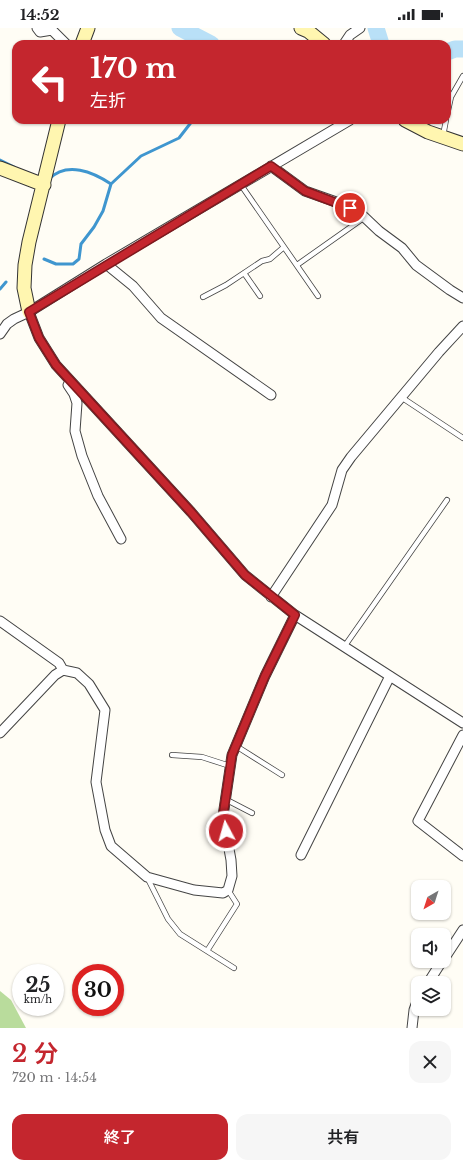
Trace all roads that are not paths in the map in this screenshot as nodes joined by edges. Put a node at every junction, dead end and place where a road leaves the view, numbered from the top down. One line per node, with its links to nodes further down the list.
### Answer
1 (37, 28): 5 (street)
2 (88, 28): 6 (street)
3 (301, 28): 7 (street)
4 (360, 28): 8 (street)
5 (62, 40)
6 (84, 40)
7 (319, 40)
8 (347, 40)
9 (463, 76): 10 (lane)
10 (451, 97)
11 (59, 124): 19 (street)
12 (343, 124): 17 (street)
13 (413, 124): 15 (street)
14 (445, 124): 15 (lane)
15 (442, 137): 16 (street)
16 (463, 144)
17 (271, 166): 20 (street); 21 (street)
18 (0, 168): 19 (street)
19 (44, 185): 30 (street)
20 (241, 185): 22 (lane); 23 (street)
21 (365, 217): 24 (lane); 29 (street)
22 (284, 248): 24 (lane); 25 (lane)
23 (106, 264): 30 (street); 34 (street)
24 (297, 265): 27 (lane)
25 (244, 273): 26 (lane); 28 (lane)
26 (260, 296)
27 (318, 296)
28 (203, 297)
29 (463, 298)
30 (29, 312): 32 (street); 33 (street)
31 (463, 326): 35 (street)
32 (0, 334)
33 (67, 377): 38 (street); 39 (street)
34 (270, 395)
35 (401, 397): 36 (lane); 39 (street)
36 (463, 438)
37 (447, 500): 42 (lane)
38 (121, 539)
39 (271, 598): 40 (street)
40 (295, 615): 42 (street); 48 (street)
41 (0, 621): 43 (street)
42 (344, 646): 44 (street)
43 (63, 670): 46 (street); 56 (street)
44 (390, 676): 45 (street); 54 (street)
45 (463, 723)
46 (0, 733)
47 (463, 735): 55 (street)
48 (236, 746): 50 (street); 51 (lane)
49 (172, 755): 50 (lane)
50 (230, 766): 52 (street)
51 (282, 775)
52 (225, 799): 53 (lane); 57 (street)
53 (252, 813)
54 (301, 855)
55 (463, 856)
56 (147, 877): 57 (street); 60 (lane)
57 (228, 890): 60 (lane)
58 (463, 930): 59 (street)
59 (451, 948)
60 (207, 951): 61 (lane)
61 (234, 968)
62 (413, 1016): 63 (street)
63 (412, 1028)

